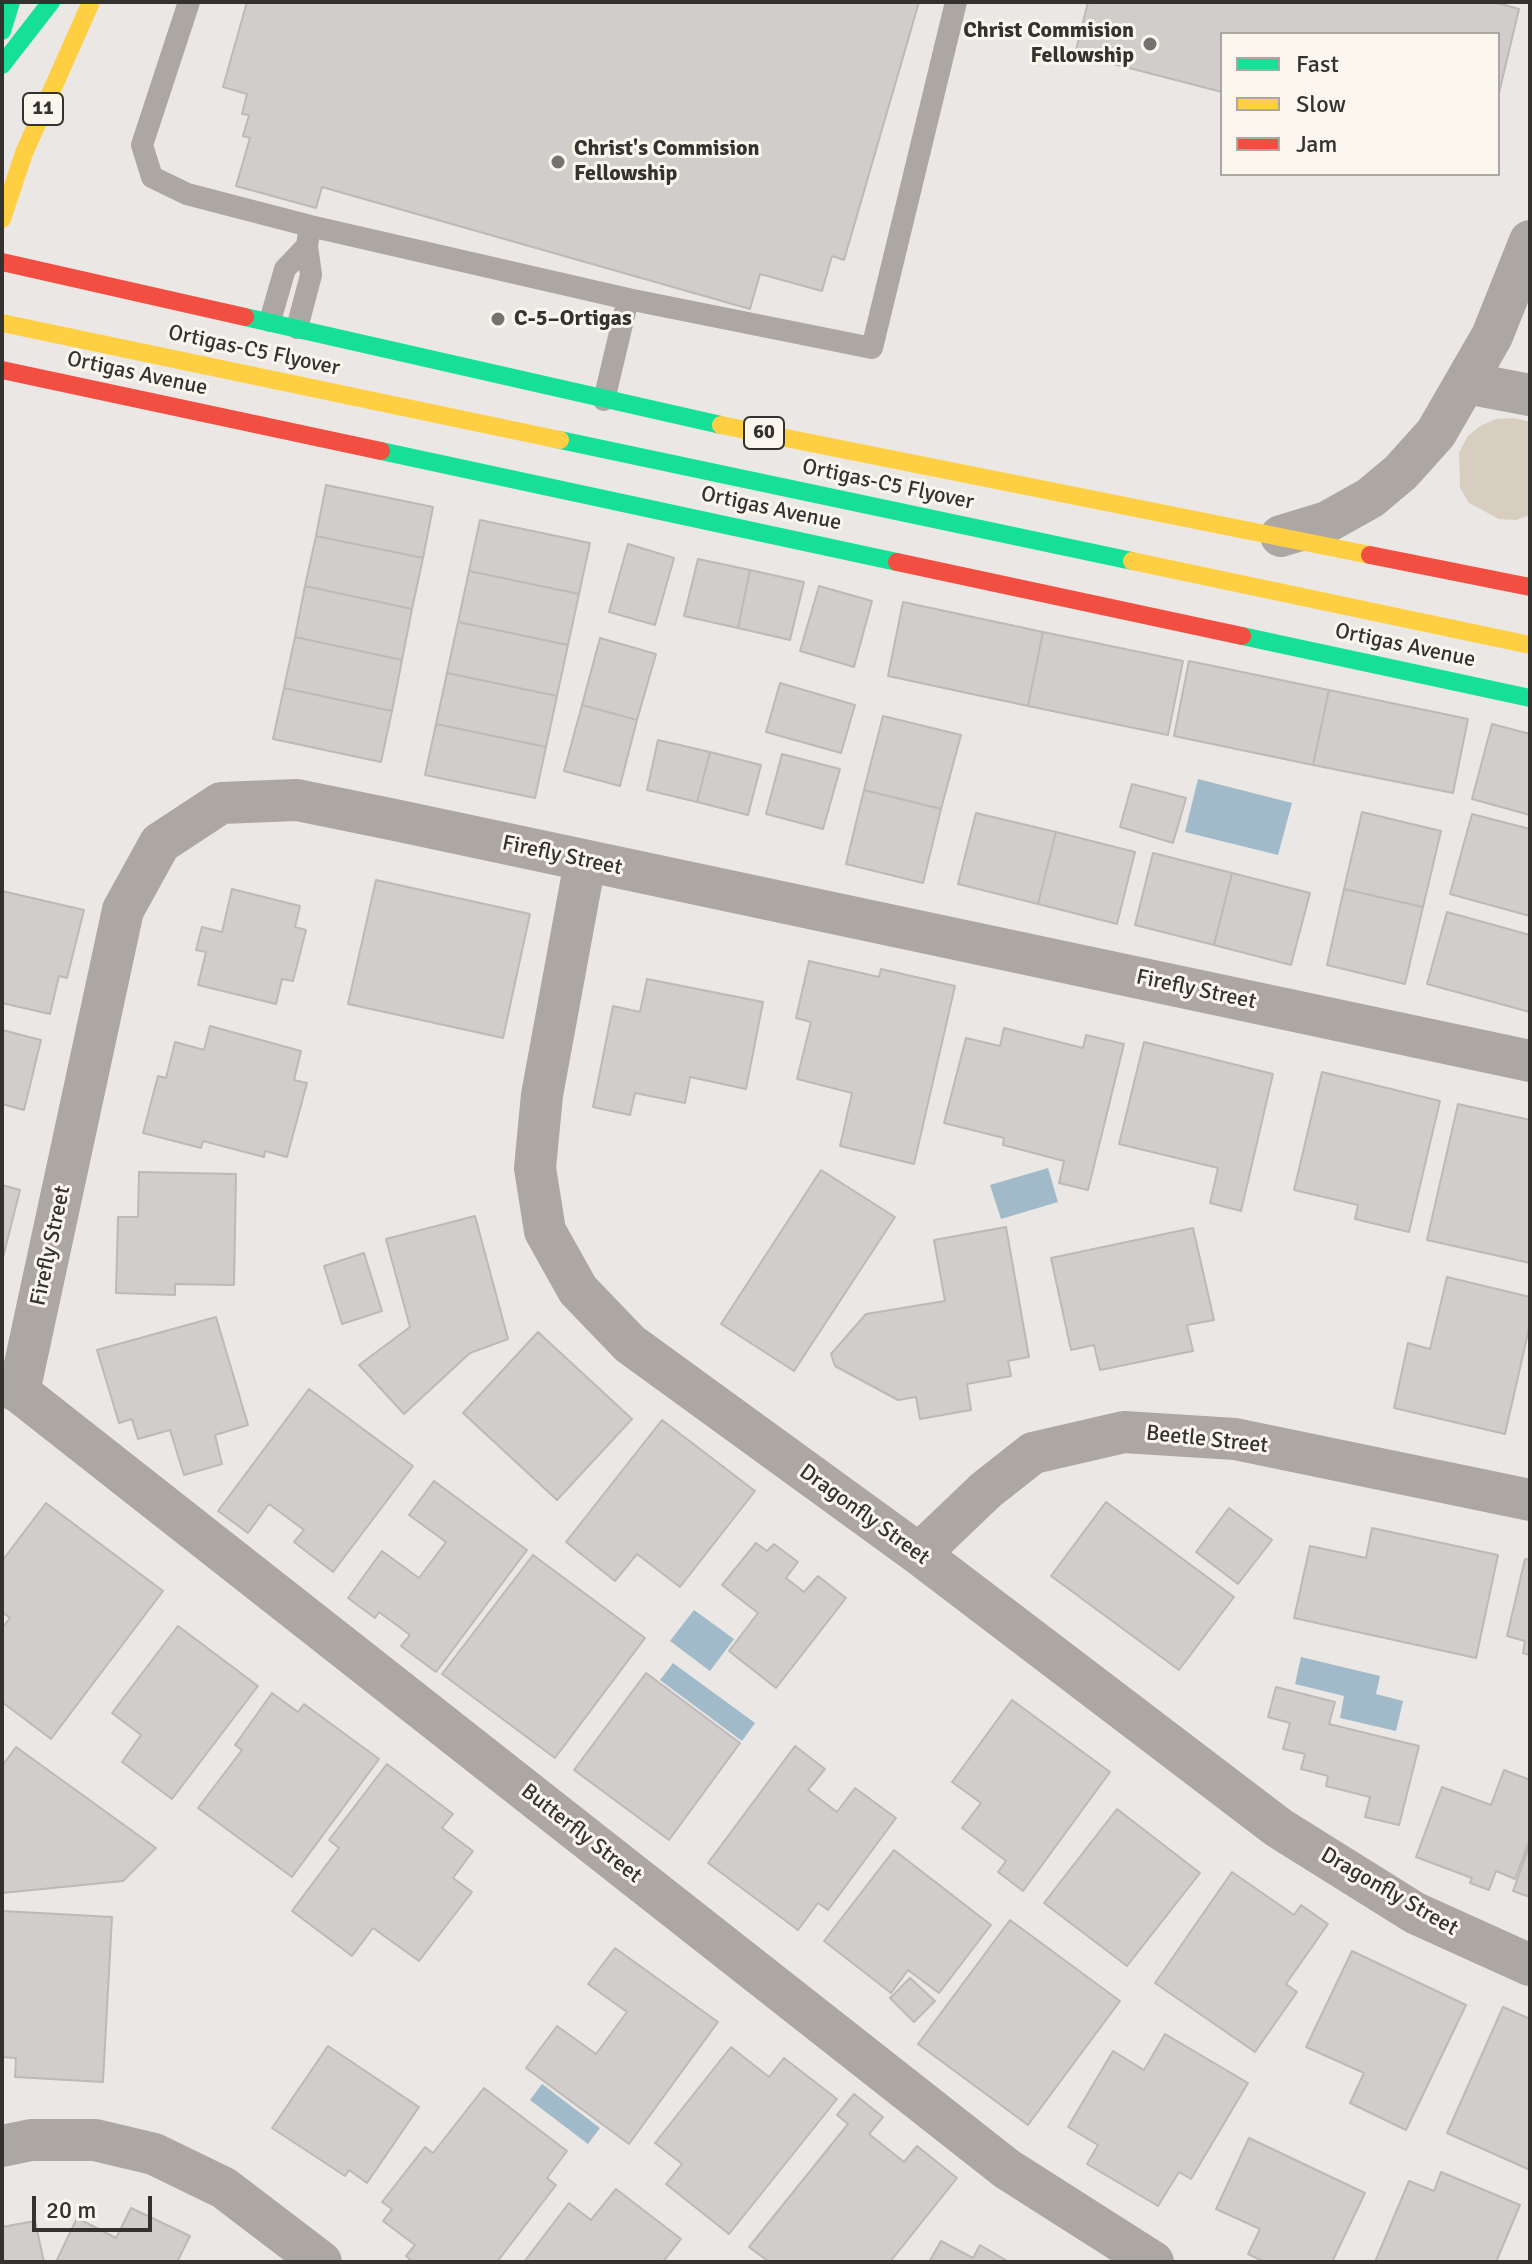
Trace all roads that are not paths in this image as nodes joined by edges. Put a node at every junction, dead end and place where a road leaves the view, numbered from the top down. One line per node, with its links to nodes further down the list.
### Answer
1 (11, 2): 6 (main road)
2 (51, 2): 7 (main road)
3 (91, 2): 8 (main road, 11)
4 (189, 2): 9 (lane)
5 (956, 2): 12 (lane)
6 (2, 31)
7 (2, 65)
8 (2, 219)
9 (308, 236): 12 (lane); 13 (lane); 15 (lane)
10 (1530, 241): 17 (street)
11 (2, 262): 13 (main road, 60)
12 (628, 299): 19 (lane)
13 (270, 321): 15 (main road, 60)
14 (2, 323): 28 (main road, Ortigas-C5 Flyover / 60, bridge)
15 (297, 328): 19 (main road, 60)
16 (5, 373): 24 (main road, Ortigas Avenue)
17 (1467, 383): 18 (street); 26 (street)
18 (1530, 395)
19 (604, 400): 20 (main road, 60)
20 (627, 405): 21 (main road, 60); 23 (main road)
21 (703, 421): 22 (main road); 26 (main road, 60)
22 (682, 432)
23 (654, 438): 24 (main road); 25 (main road)
24 (609, 499): 25 (main road, Ortigas Avenue)
25 (685, 515): 29 (main road, Ortigas Avenue)
26 (1281, 536): 27 (main road, 60)
27 (1530, 587)
28 (1530, 645)
29 (1530, 698)
30 (585, 862): 31 (street, Firefly Street); 32 (street, Firefly Street); 34 (street, Dragonfly Street)
31 (1530, 1061)
32 (8, 1390): 38 (street, Butterfly Street)
33 (1530, 1500): 34 (street, Beetle Street)
34 (919, 1554): 35 (street, Dragonfly Street)
35 (1530, 1965)
36 (2, 2146): 37 (street)
37 (321, 2262)
38 (1153, 2262)

